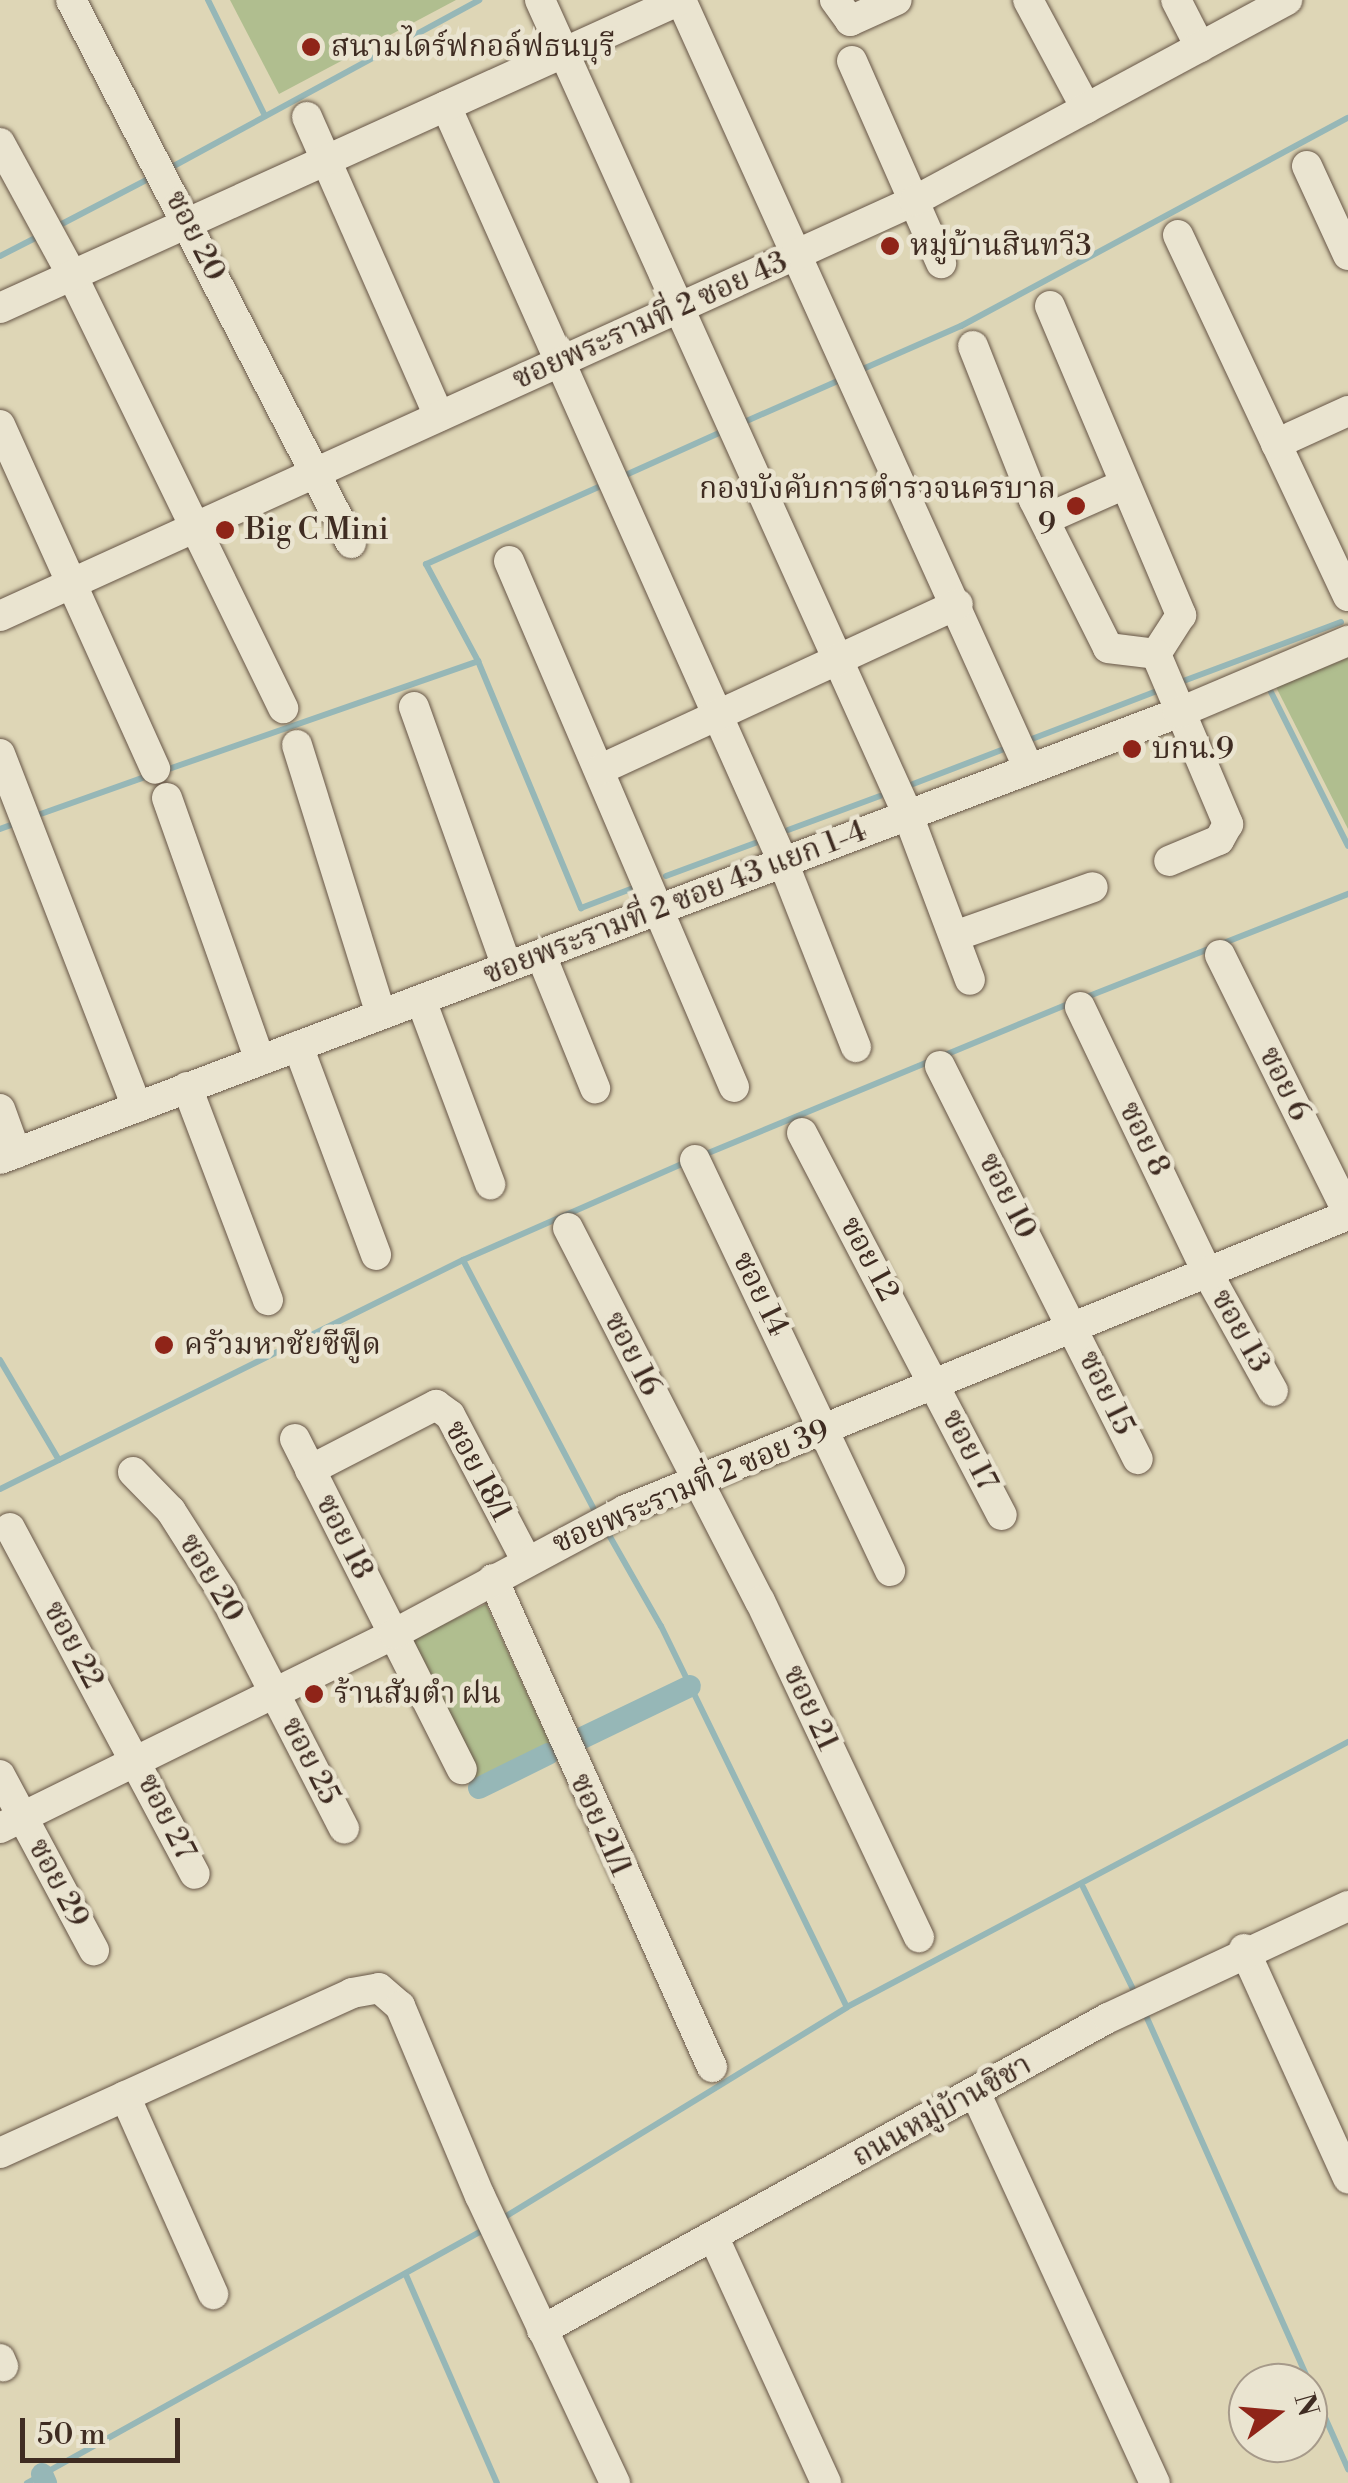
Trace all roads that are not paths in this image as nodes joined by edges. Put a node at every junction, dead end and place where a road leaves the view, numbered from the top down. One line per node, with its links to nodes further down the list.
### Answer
1 (72, 0): 19 (street, ซอย 20)
2 (540, 0): 10 (street)
3 (680, 0): 10 (street); 21 (street)
4 (835, 0): 5 (street)
5 (897, 0)
6 (1028, 0): 13 (street)
7 (1176, 0): 9 (street)
8 (1287, 0): 9 (street, ซอยพระรามที่ 2 ซอย 43)
9 (1200, 46): 13 (street, ซอยพระรามที่ 2 ซอย 43)
10 (565, 52): 12 (street); 27 (street)
11 (852, 62): 18 (street)
12 (446, 106): 16 (street); 29 (street)
13 (1086, 108): 18 (street, ซอยพระรามที่ 2 ซอย 43)
14 (308, 118): 16 (street)
15 (0, 142): 23 (street)
16 (327, 160): 19 (street); 31 (street)
17 (1307, 166): 22 (street)
18 (914, 201): 21 (street, ซอยพระรามที่ 2 ซอย 43); 24 (street)
19 (189, 222): 23 (street); 34 (street, ซอย 20)
20 (1178, 235): 33 (street)
21 (798, 253): 27 (street, ซอยพระรามที่ 2 ซอย 43); 42 (street)
22 (1348, 255)
23 (66, 263): 26 (street); 37 (street)
24 (941, 263)
25 (1050, 306): 35 (street)
26 (0, 308)
27 (677, 308): 29 (street, ซอยพระรามที่ 2 ซอย 43); 46 (street)
28 (973, 346): 36 (street)
29 (560, 362): 31 (street, ซอยพระรามที่ 2 ซอย 43); 50 (street)
30 (1348, 412): 33 (street)
31 (439, 416): 34 (street, ซอยพระรามที่ 2 ซอย 43)
32 (0, 425): 40 (street)
33 (1276, 444): 41 (street)
34 (311, 474): 37 (street, ซอยพระรามที่ 2 ซอย 43); 38 (street, ซอย 20)
35 (1126, 484): 36 (street); 45 (street)
36 (1048, 518): 45 (street)
37 (194, 528): 40 (street, ซอยพระรามที่ 2 ซอย 43); 48 (street)
38 (351, 544)
39 (509, 561): 54 (street)
40 (71, 584): 43 (street, ซอยพระรามที่ 2 ซอย 43); 55 (street)
41 (1348, 596)
42 (958, 604): 46 (street); 53 (street)
43 (0, 616)
44 (1348, 642): 49 (street, ซอยพระรามที่ 2 ซอย 43 แยก 1-4)
45 (1156, 654): 49 (street)
46 (838, 662): 50 (street); 57 (street)
47 (414, 707): 65 (street)
48 (283, 708)
49 (1178, 712): 53 (street, ซอยพระรามที่ 2 ซอย 43 แยก 1-4); 58 (street)
50 (718, 713): 54 (street); 59 (street)
51 (297, 745): 69 (street)
52 (0, 754): 77 (street)
53 (1028, 766): 57 (street, ซอยพระรามที่ 2 ซอย 43 แยก 1-4)
54 (601, 769): 61 (street)
55 (156, 770)
56 (168, 798): 72 (street)
57 (908, 815): 59 (street, ซอยพระรามที่ 2 ซอย 43 แยก 1-4); 62 (street)
58 (1169, 861)
59 (783, 862): 61 (street, ซอยพระรามที่ 2 ซอย 43 แยก 1-4); 71 (street)
60 (1094, 887): 62 (street)
61 (661, 908): 63 (street, ซอยพระรามที่ 2 ซอย 43 แยก 1-4); 75 (street)
62 (955, 936): 66 (street)
63 (540, 954): 65 (street, ซอยพระรามที่ 2 ซอย 43 แยก 1-4); 76 (street)
64 (1220, 955): 83 (street, ซอย 6)
65 (507, 967): 67 (street, ซอยพระรามที่ 2 ซอย 43 แยก 1-4)
66 (970, 980)
67 (420, 1000): 69 (street, ซอยพระรามที่ 2 ซอย 43 แยก 1-4); 82 (street)
68 (1080, 1006): 86 (street, ซอย 8)
69 (381, 1014): 70 (street, ซอยพระรามที่ 2 ซอย 43 แยก 1-4)
70 (298, 1046): 72 (street, ซอยพระรามที่ 2 ซอย 43 แยก 1-4); 85 (street)
71 (856, 1047)
72 (260, 1060): 74 (street, ซอยพระรามที่ 2 ซอย 43 แยก 1-4)
73 (940, 1066): 88 (street, ซอย 10)
74 (188, 1087): 77 (street, ซอยพระรามที่ 2 ซอย 43 แยก 1-4); 87 (street)
75 (734, 1087)
76 (595, 1088)
77 (137, 1107): 80 (street, ซอยพระรามที่ 2 ซอย 43 แยก 1-4)
78 (0, 1108): 80 (street)
79 (802, 1133): 89 (street, ซอย 12)
80 (8, 1156)
81 (695, 1160): 91 (street, ซอย 14)
82 (490, 1184)
83 (1348, 1214): 86 (street, ซอยพระรามที่ 2 ซอย 39)
84 (568, 1228): 96 (street, ซอย 16)
85 (376, 1255)
86 (1208, 1272): 88 (street, ซอยพระรามที่ 2 ซอย 39); 90 (street, ซอย 13)
87 (268, 1300)
88 (1074, 1327): 89 (street, ซอยพระรามที่ 2 ซอย 39); 93 (street, ซอย 15)
89 (935, 1384): 91 (street, ซอยพระรามที่ 2 ซอย 39); 97 (street, ซอย 17)
90 (1273, 1391)
91 (826, 1428): 96 (street, ซอยพระรามที่ 2 ซอย 39); 100 (street, ซอย 14)
92 (295, 1440): 94 (street, ซอย 18)
93 (1138, 1460)
94 (310, 1470): 99 (street, ซอย 18/1); 102 (street, ซอย 18)
95 (134, 1472): 103 (street, ซอย 20)
96 (697, 1480): 99 (street, ซอยพระรามที่ 2 ซอย 39); 111 (street, ซอย 21)
97 (1002, 1515)
98 (10, 1528): 104 (street, ซอย 22)
99 (526, 1560): 101 (street, ซอยพระรามที่ 2 ซอย 39)
100 (890, 1571)
101 (493, 1579): 102 (street, ซอยพระรามที่ 2 ซอย 39); 114 (street, ซอย 21/1)
102 (394, 1634): 103 (street, ซอยพระรามที่ 2 ซอย 39); 105 (street, ซอย 18)
103 (276, 1694): 104 (street, ซอยพระรามที่ 2 ซอย 39); 108 (street, ซอย 25)
104 (137, 1761): 107 (street, ซอยพระรามที่ 2 ซอย 39); 109 (street, ซอย 27)
105 (462, 1768)
106 (0, 1776): 107 (street, ซอย 29)
107 (11, 1822): 112 (street, ซอย 29)
108 (344, 1828)
109 (195, 1874)
110 (1348, 1906): 113 (street, ถนนหมู่บ้านชิชา)
111 (919, 1937)
112 (94, 1950)
113 (1244, 1950): 115 (street, ถนนหมู่บ้านชิชา); 118 (street)
114 (712, 2067)
115 (975, 2092): 119 (street, ถนนหมู่บ้านชิชา); 124 (street)
116 (125, 2096): 117 (street); 120 (street); 121 (street)
117 (0, 2153)
118 (1348, 2178)
119 (714, 2238): 121 (street, ถนนหมู่บ้านชิชา); 123 (street)
120 (213, 2294)
121 (542, 2330): 122 (street)
122 (615, 2483)
123 (826, 2483)
124 (1155, 2483)

